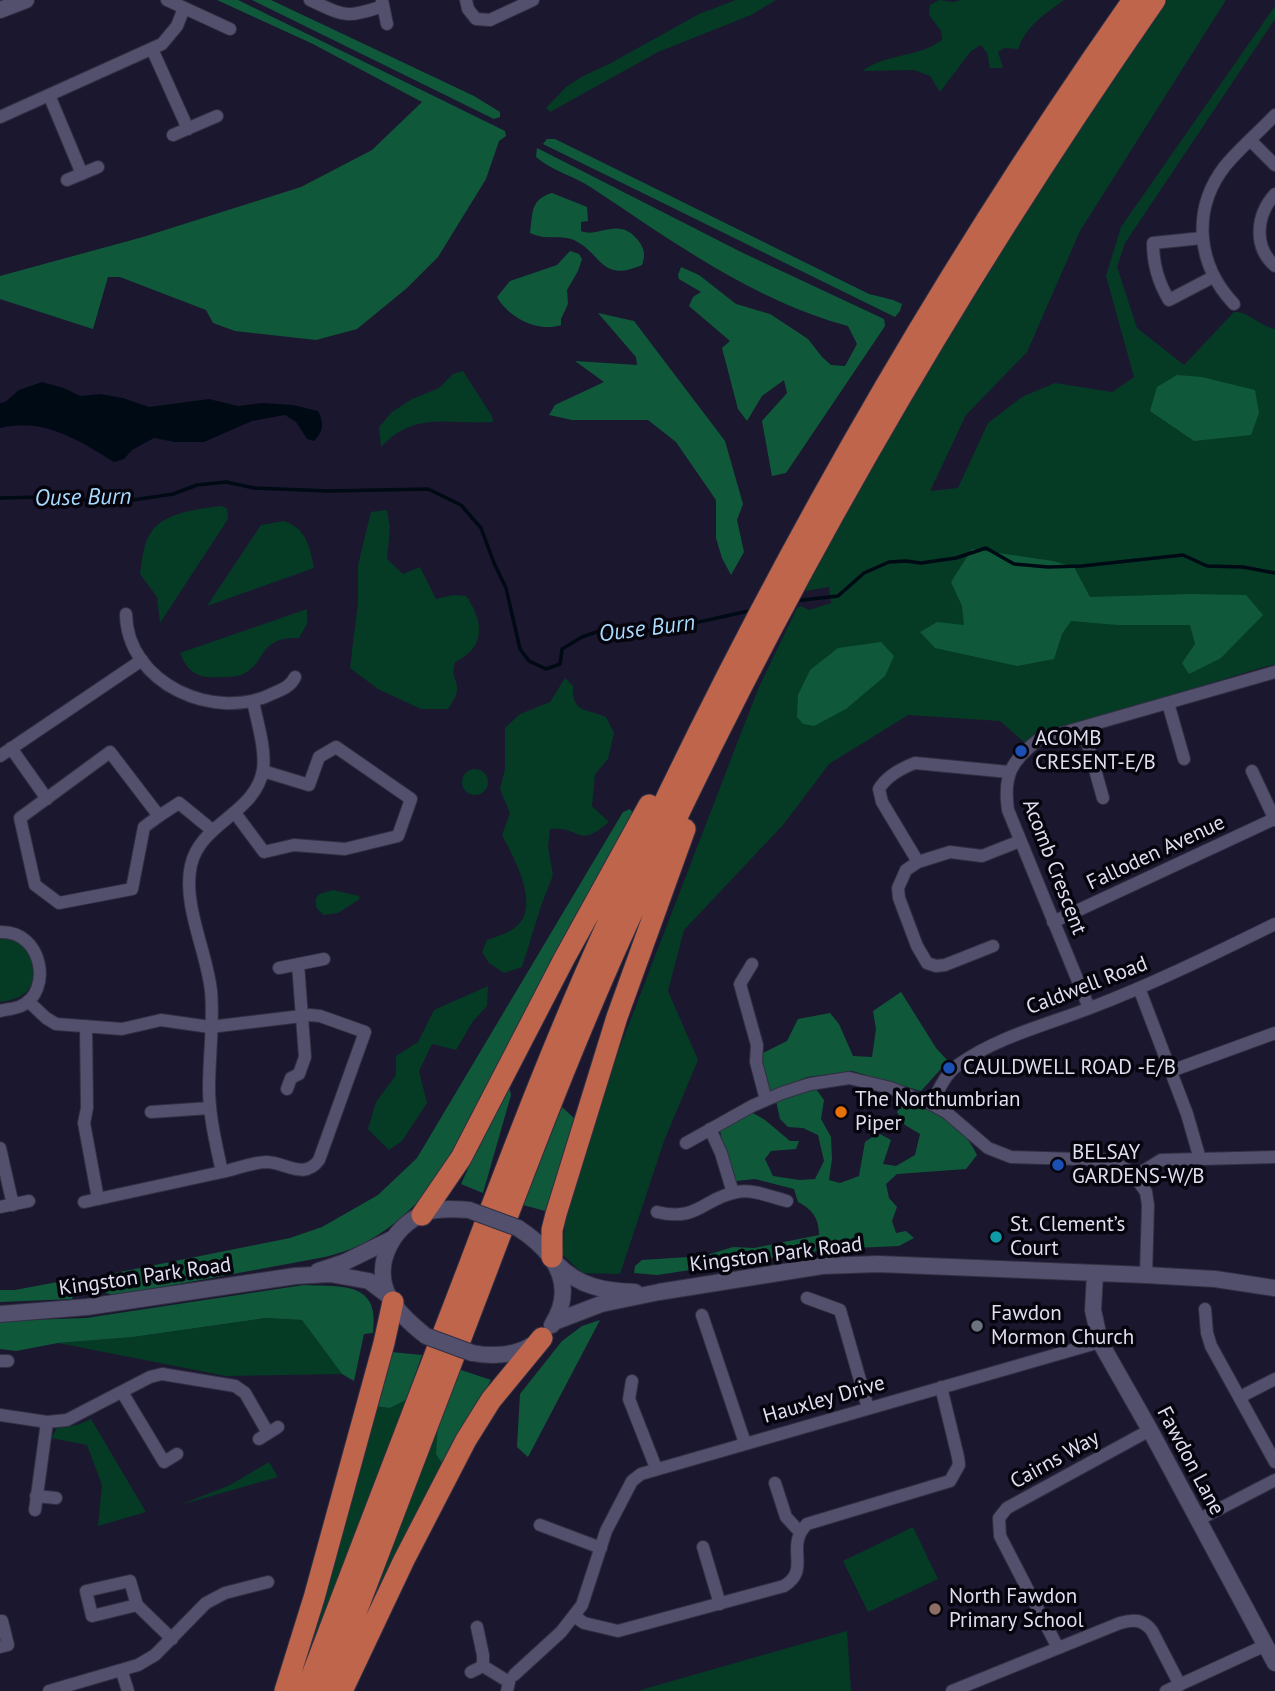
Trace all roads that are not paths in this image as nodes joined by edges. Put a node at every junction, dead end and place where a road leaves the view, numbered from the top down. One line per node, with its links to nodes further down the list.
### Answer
1 (26, 0): 10 (street)
2 (167, 0): 9 (street)
3 (310, 0): 8 (street)
4 (466, 0): 5 (street)
5 (533, 0)
6 (1133, 0): 30 (highway)
7 (1155, 0): 30 (highway)
8 (383, 3): 11 (street)
9 (184, 8): 12 (street); 13 (street)
10 (0, 10)
11 (387, 24)
12 (230, 29)
13 (152, 49): 14 (street); 18 (street)
14 (49, 95): 17 (street); 23 (street)
15 (1275, 115): 20 (street)
16 (217, 116): 18 (street)
17 (0, 117)
18 (188, 129): 19 (street)
19 (173, 135)
20 (1251, 141): 21 (street); 26 (street)
21 (1275, 165)
22 (98, 167): 23 (street)
23 (82, 173): 24 (street)
24 (67, 180)
25 (1275, 194): 27 (street)
26 (1202, 238): 28 (street); 28 (street)
27 (1275, 266)
28 (1213, 277): 29 (street)
29 (1234, 304)
30 (774, 603): 37 (highway)
31 (127, 614): 32 (street)
32 (142, 660): 35 (street); 39 (street)
33 (1275, 672): 36 (street)
34 (295, 677): 35 (street)
35 (253, 701): 41 (street)
36 (1168, 703): 38 (street); 40 (street)
37 (712, 723): 90 (highway); 92 (highway); 146 (highway); 147 (highway)
38 (1083, 727): 43 (street); 44 (street)
39 (6, 752): 45 (street)
40 (1184, 759)
41 (263, 771): 46 (street); 46 (street)
42 (1252, 771): 48 (street)
43 (1009, 772): 50 (street, Acomb Crescent); 51 (street)
44 (1103, 798)
45 (47, 799): 47 (street); 47 (street)
46 (235, 813): 49 (street)
47 (159, 816): 49 (street)
48 (1275, 819): 52 (street, Falloden Avenue)
49 (212, 830): 68 (street)
50 (1020, 841): 51 (street); 52 (street, Acomb Crescent)
51 (918, 862): 57 (street)
52 (1054, 922): 64 (street, Acomb Crescent)
53 (1275, 924): 62 (street, Caldwell Road)
54 (0, 932): 63 (street)
55 (971, 939): 57 (street)
56 (993, 946): 57 (street)
57 (977, 952)
58 (324, 959): 59 (street)
59 (298, 964): 61 (street); 66 (street)
60 (752, 964): 72 (street)
61 (279, 968)
62 (1139, 988): 64 (street, Caldwell Road); 70 (street)
63 (29, 1001): 65 (street); 67 (street)
64 (1090, 1009): 73 (street, Caldwell Road)
65 (0, 1011)
66 (303, 1016): 68 (street); 71 (street); 81 (street)
67 (86, 1026): 68 (street); 84 (street)
68 (210, 1027): 74 (street)
69 (1275, 1033): 70 (street)
70 (1171, 1071): 80 (street)
71 (287, 1089)
72 (766, 1100): 73 (street); 76 (street)
73 (931, 1104): 82 (street)
74 (210, 1108): 75 (street); 81 (street)
75 (151, 1112)
76 (710, 1129): 77 (street); 83 (street)
77 (686, 1143)
78 (0, 1148): 87 (street)
79 (1275, 1157): 80 (street)
80 (1200, 1159): 82 (street)
81 (222, 1172): 84 (street)
82 (1135, 1176): 94 (street)
83 (733, 1194): 88 (street); 89 (street)
84 (99, 1199): 86 (street)
85 (29, 1201): 87 (street)
86 (84, 1202)
87 (4, 1204)
88 (657, 1212)
89 (771, 1212)
90 (422, 1215): 91 (street); 92 (street, bridge)
91 (392, 1239): 95 (street, Kingston Park Road); 99 (street)
92 (553, 1260): 97 (street, Kingston Park Road); 103 (street)
93 (1095, 1273): 94 (street, Kingston Park Road); 97 (street, Kingston Park Road); 104 (street, Fawdon Lane)
94 (1146, 1275): 96 (street, Kingston Park Road)
95 (295, 1276): 99 (street, Kingston Park Road); 101 (street, Kingston Park Road)
96 (1275, 1288)
97 (659, 1292): 103 (street, Kingston Park Road)
98 (807, 1298): 110 (street)
99 (391, 1299): 103 (street, bridge); 145 (highway)
100 (1205, 1309): 109 (street)
101 (0, 1314)
102 (702, 1315): 115 (street)
103 (548, 1330): 148 (highway)
104 (1100, 1342): 107 (street, Hauxley Drive); 113 (street, Fawdon Lane)
105 (1275, 1379): 109 (street)
106 (632, 1381): 118 (street)
107 (941, 1387): 110 (street, Hauxley Drive); 126 (street)
108 (122, 1392): 112 (street); 114 (street); 116 (street)
109 (1240, 1397): 117 (street)
110 (868, 1408): 115 (street, Hauxley Drive)
111 (0, 1415): 112 (street)
112 (47, 1422): 121 (street)
113 (1150, 1430): 124 (street, Fawdon Lane); 138 (street, Cairns Way)
114 (268, 1433)
115 (745, 1443): 118 (street, Hauxley Drive)
116 (177, 1454)
117 (1275, 1462)
118 (656, 1468): 128 (street, Hauxley Drive)
119 (1275, 1480): 124 (street)
120 (775, 1483): 126 (street)
121 (36, 1496): 122 (street); 123 (street)
122 (56, 1498)
123 (34, 1510)
124 (1198, 1520): 136 (street, Fawdon Lane)
125 (540, 1525): 128 (street)
126 (799, 1531): 130 (street)
127 (704, 1547): 130 (street)
128 (601, 1548): 132 (street, Hauxley Drive)
129 (268, 1582): 135 (street)
130 (720, 1604): 132 (street)
131 (137, 1605): 135 (street)
132 (574, 1616): 141 (street, Hauxley Drive)
133 (0, 1621): 137 (street)
134 (477, 1627): 141 (street)
135 (172, 1639): 140 (street)
136 (1266, 1646): 139 (street, Fawdon Lane); 142 (street)
137 (0, 1647)
138 (1058, 1648): 142 (street); 149 (street)
139 (1275, 1663)
140 (122, 1672): 143 (street); 144 (street)
141 (510, 1683)
142 (1180, 1685): 150 (street)
143 (49, 1691)
144 (128, 1691)
145 (285, 1691)
146 (306, 1691)
147 (326, 1691)
148 (342, 1691)
149 (952, 1691)
150 (1166, 1691)

